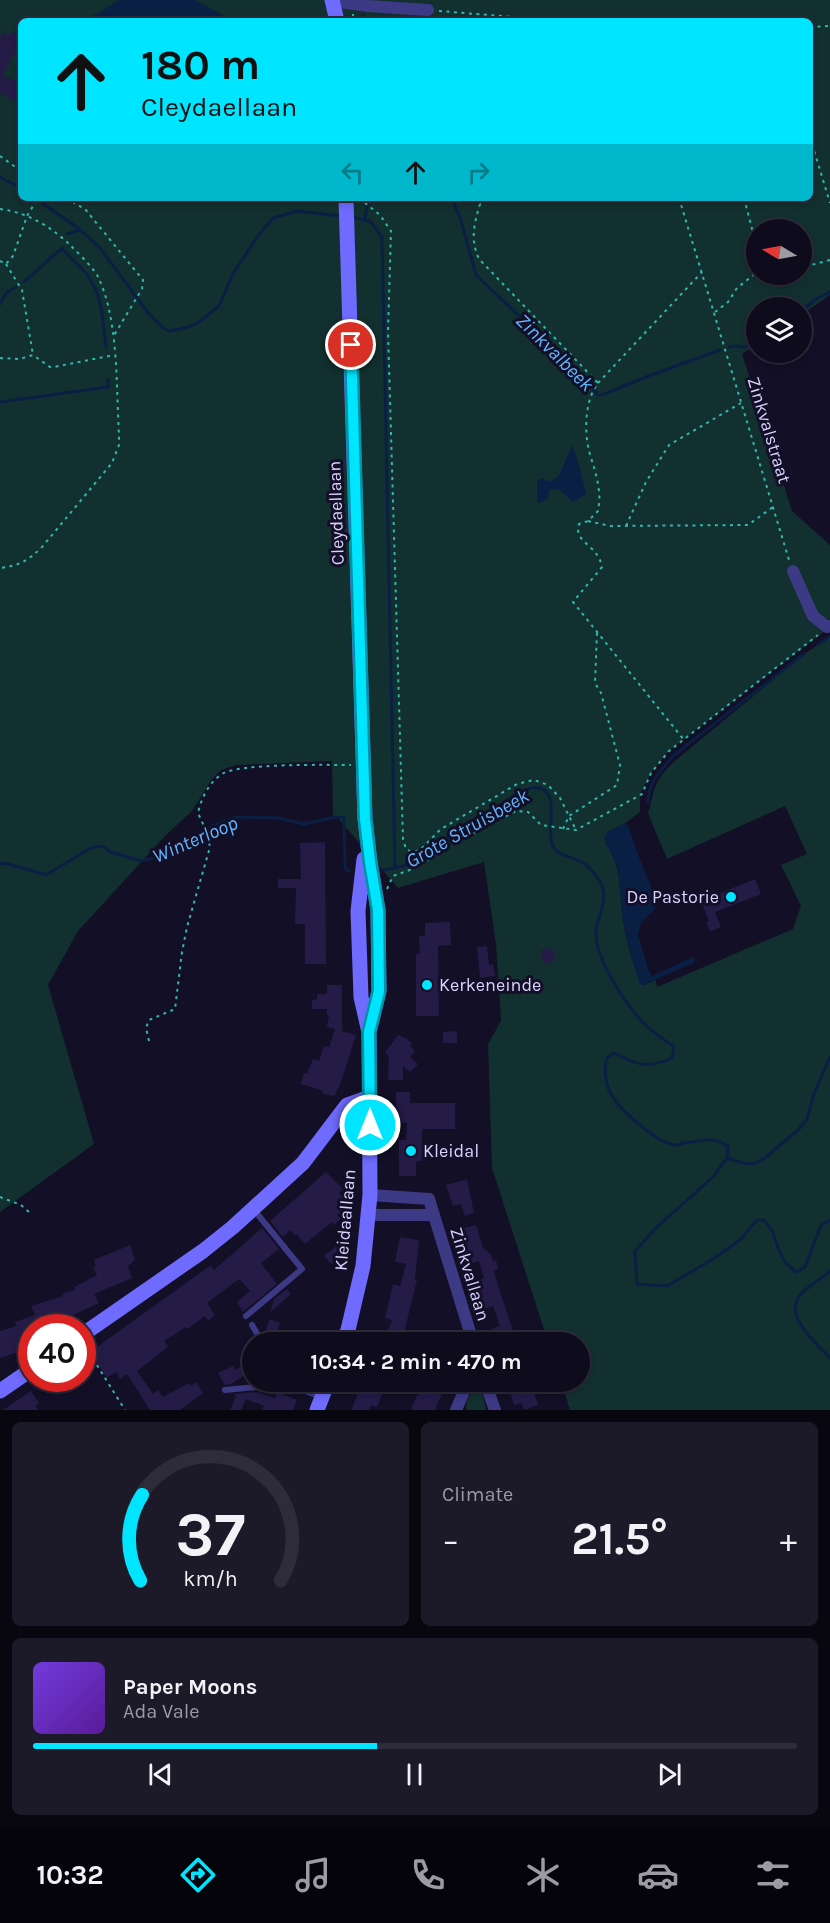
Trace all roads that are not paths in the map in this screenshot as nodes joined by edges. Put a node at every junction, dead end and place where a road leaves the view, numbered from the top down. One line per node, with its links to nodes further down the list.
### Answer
1 (333, 0): 2 (street); 3 (street)
2 (428, 10)
3 (337, 18)
4 (346, 203): 7 (street, Cleydaellaan)
5 (793, 571): 6 (street)
6 (829, 627)
7 (370, 1099): 8 (street, Kleidaallaan); 9 (street)
8 (370, 1195): 10 (street, Kleidaallaan); 11 (street, Zinkvallaan)
9 (253, 1210): 12 (lane); 13 (street)
10 (369, 1215): 11 (street, Zinkvallaan); 16 (street, Kleidaallaan)
11 (434, 1215): 17 (street, Zinkvallaan)
12 (246, 1316)
13 (96, 1325)
14 (252, 1325): 15 (lane)
15 (256, 1332)
16 (347, 1332)
17 (470, 1332)
18 (18, 1379): 21 (street)
19 (242, 1388): 20 (lane)
20 (225, 1390)
21 (0, 1391)
22 (301, 1392): 25 (lane)
23 (464, 1392): 26 (street)
24 (489, 1392): 27 (street)
25 (320, 1404)
26 (456, 1410)
27 (495, 1410)

